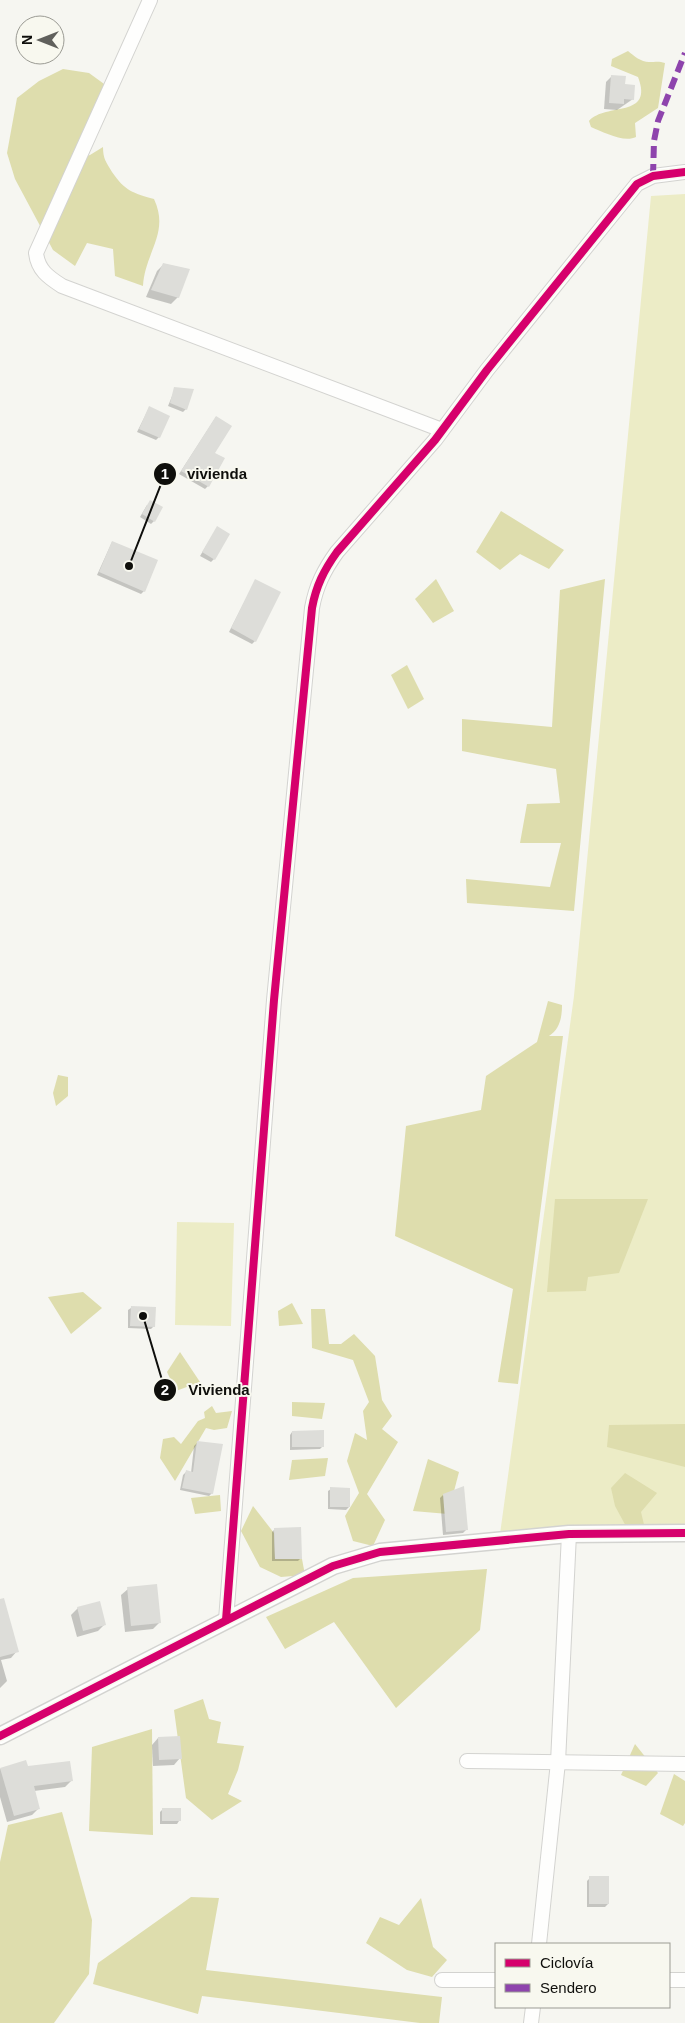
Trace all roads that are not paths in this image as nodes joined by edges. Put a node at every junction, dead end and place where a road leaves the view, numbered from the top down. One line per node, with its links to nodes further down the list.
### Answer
1 (150, 0): 3 (street)
2 (685, 172): 3 (street)
3 (442, 430): 6 (street)
4 (685, 1533): 5 (street)
5 (569, 1534): 6 (street); 9 (street)
6 (226, 1620): 7 (street)
7 (0, 1736)
8 (467, 1761): 9 (street)
9 (558, 1762): 10 (street); 11 (street)
10 (685, 1764)
11 (540, 1943)
12 (442, 1980): 13 (street)
13 (495, 1980)
14 (670, 1980): 15 (street)
15 (685, 1980)
16 (533, 2008): 17 (street)
17 (531, 2023)

